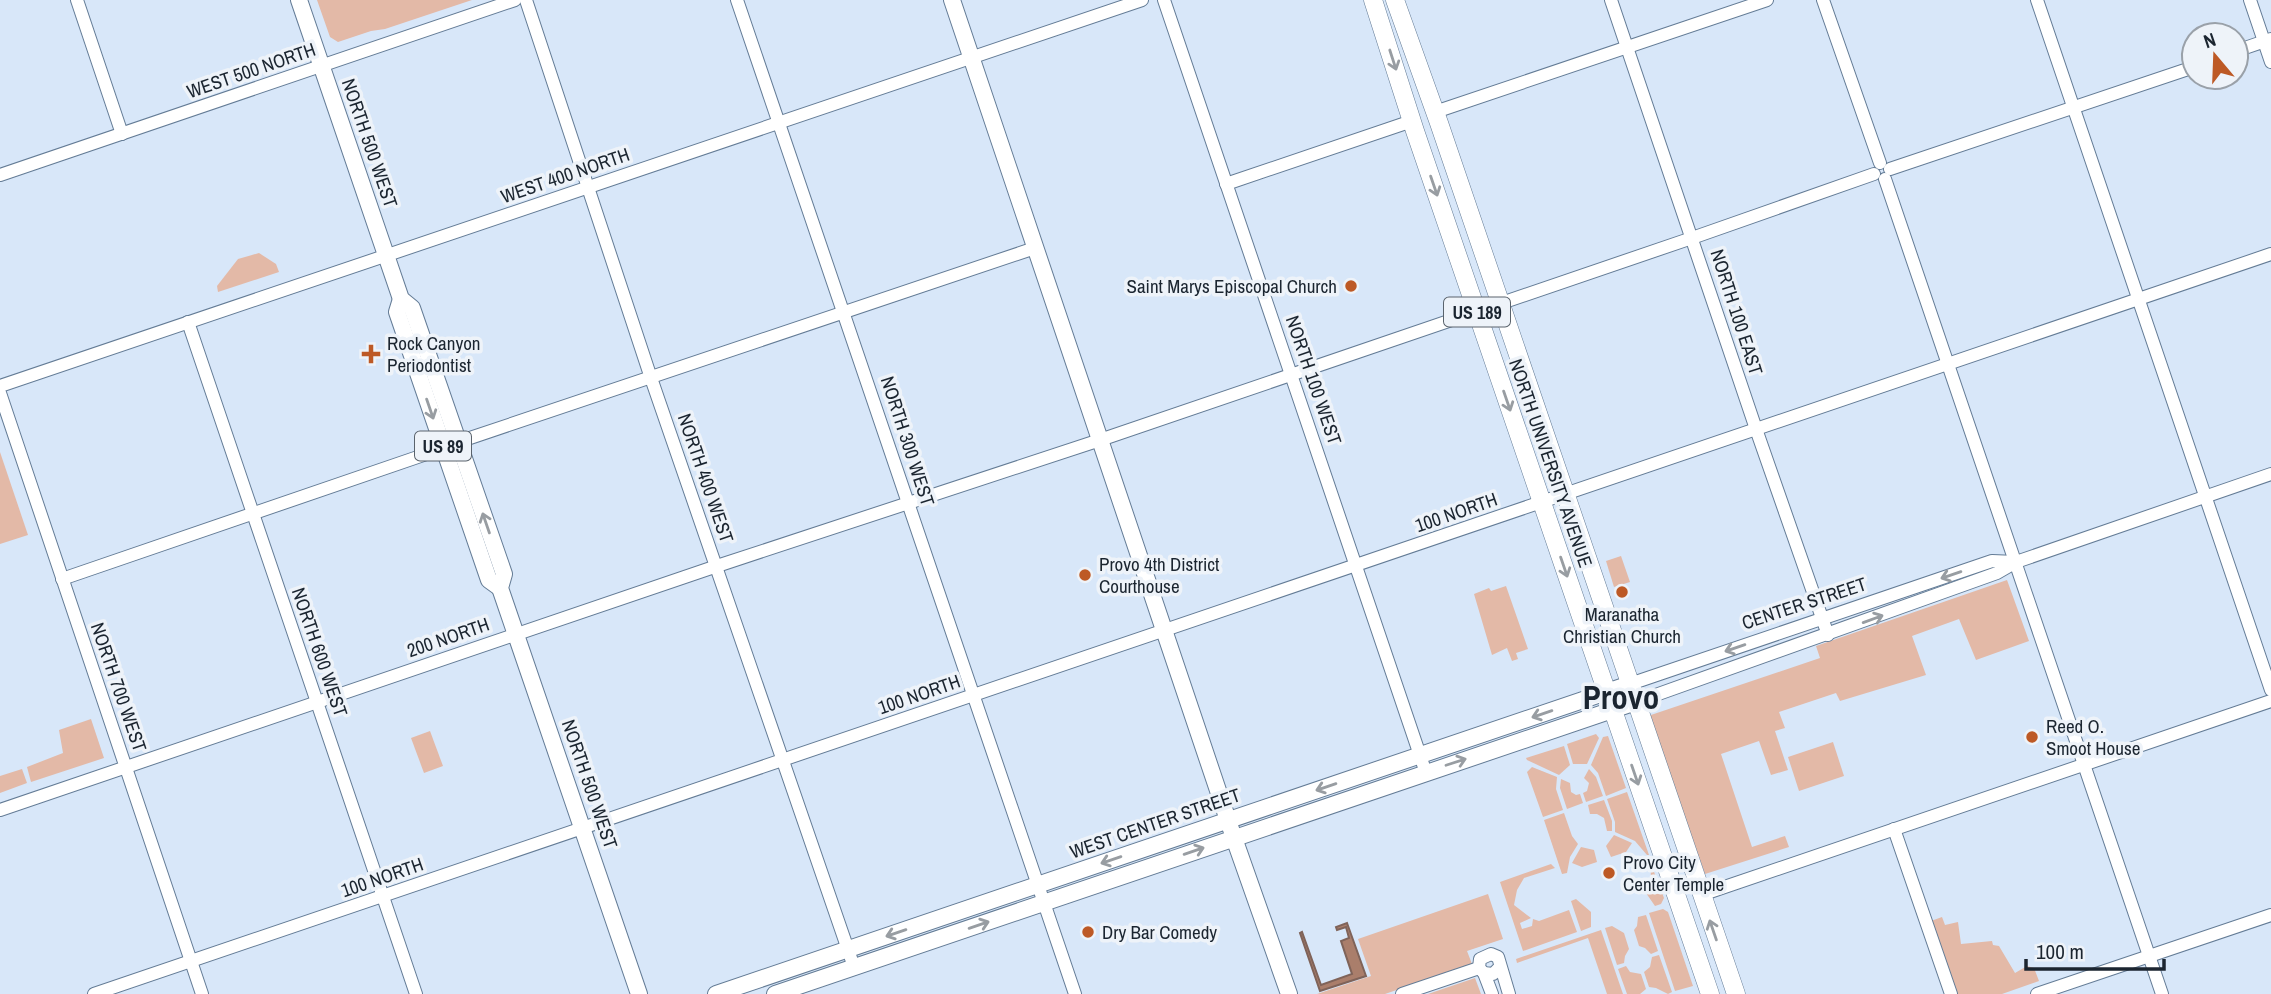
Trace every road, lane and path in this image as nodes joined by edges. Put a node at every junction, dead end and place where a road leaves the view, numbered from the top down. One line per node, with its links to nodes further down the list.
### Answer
1 (77, 0): 27 (street)
2 (299, 0): 21 (main road, NORTH 500 WEST / US 89)
3 (515, 0): 21 (street, WEST 500 NORTH)
4 (526, 0): 31 (street, NORTH 400 WEST)
5 (737, 0): 26 (street, NORTH 300 WEST)
6 (952, 0): 19 (main road)
7 (1142, 0): 19 (street, WEST 400 NORTH)
8 (1164, 0): 30 (street, NORTH 100 WEST)
9 (1373, 0): 25 (highway, NORTH UNIVERSITY AVENUE / US 189, one-way to 25)
10 (1395, 0): 24 (highway, NORTH UNIVERSITY AVENUE / US 189)
11 (1611, 0): 18 (street, NORTH 100 EAST)
12 (1766, 0): 18 (street)
13 (1823, 0): 28 (street)
14 (2037, 0): 23 (street)
15 (2250, 0): 16 (street)
16 (2267, 40): 17 (street); 20 (street)
17 (2250, 46)
18 (1627, 47): 24 (street); 32 (street, NORTH 100 EAST)
19 (972, 58): 26 (street, WEST 400 NORTH); 33 (main road)
20 (2271, 62)
21 (321, 66): 27 (street, WEST 500 NORTH); 35 (main road, NORTH 500 WEST / US 89)
22 (2180, 72): 23 (street)
23 (2074, 108): 28 (street); 36 (street)
24 (1436, 112): 37 (highway, NORTH UNIVERSITY AVENUE / US 189)
25 (1412, 121): 30 (street); 39 (highway, NORTH UNIVERSITY AVENUE / US 189, one-way to 39)
26 (780, 123): 31 (street, WEST 400 NORTH); 38 (street, NORTH 300 WEST)
27 (122, 134): 29 (street, WEST 500 NORTH)
28 (1882, 171): 32 (street); 41 (street)
29 (0, 175)
30 (1226, 184): 42 (street, NORTH 100 WEST)
31 (590, 187): 35 (street, WEST 400 NORTH); 43 (street, NORTH 400 WEST)
32 (1692, 238): 37 (street); 46 (street, NORTH 100 EAST)
33 (1035, 248): 38 (street); 47 (main road)
34 (2271, 254): 36 (street, 100 NORTH)
35 (386, 257): 40 (street, WEST 400 NORTH); 48 (main road, NORTH 500 WEST / US 89)
36 (2139, 299): 41 (street, 100 NORTH); 51 (street)
37 (1500, 303): 39 (street); 50 (highway, NORTH UNIVERSITY AVENUE / US 189)
38 (844, 311): 43 (street); 52 (street, NORTH 300 WEST)
39 (1476, 311): 42 (street); 53 (highway, NORTH UNIVERSITY AVENUE / US 189, one-way to 53)
40 (188, 322): 44 (street, WEST 400 NORTH); 54 (street, NORTH 600 WEST)
41 (1949, 365): 46 (street, 100 NORTH); 55 (street)
42 (1292, 374): 47 (street, 200 NORTH); 57 (street, NORTH 100 WEST)
43 (651, 378): 48 (street); 56 (street, NORTH 400 WEST)
44 (0, 386)
45 (0, 393): 58 (street, NORTH 700 WEST)
46 (1756, 429): 50 (street, 100 NORTH); 59 (street, NORTH 100 EAST)
47 (1100, 440): 52 (street, 200 NORTH); 60 (main road)
48 (451, 445): 54 (street); 61 (main road, NORTH 500 WEST / US 89)
49 (2271, 474): 51 (street, CENTER STREET)
50 (1565, 495): 53 (street, 100 NORTH); 64 (highway, NORTH UNIVERSITY AVENUE / US 189)
51 (2206, 496): 55 (street, CENTER STREET); 63 (street)
52 (908, 502): 56 (street, 200 NORTH); 65 (street, NORTH 300 WEST)
53 (1542, 502): 57 (street, 100 NORTH); 66 (highway, NORTH UNIVERSITY AVENUE / US 189, one-way to 66)
54 (253, 513): 58 (street); 68 (street, NORTH 600 WEST)
55 (2016, 562): 59 (street, CENTER STREET, one-way to 59); 62 (street, CENTER STREET, one-way to 55); 71 (street)
56 (717, 566): 61 (street, 200 NORTH); 70 (street, NORTH 400 WEST)
57 (1356, 566): 60 (street, 100 NORTH); 69 (street, NORTH 100 WEST)
58 (62, 579): 72 (street, NORTH 700 WEST)
59 (1823, 618): 62 (street, NORTH 100 EAST); 64 (street, CENTER STREET, one-way to 64)
60 (1164, 631): 65 (street, 100 NORTH); 75 (main road)
61 (516, 634): 68 (street, 200 NORTH); 76 (main road, NORTH 500 WEST / US 89)
62 (1828, 635): 64 (street, CENTER STREET)
63 (2271, 690)
64 (1633, 693): 66 (main road, CENTER STREET); 80 (highway, US 189)
65 (975, 695): 70 (street, 100 NORTH); 79 (street, NORTH 300 WEST)
66 (1610, 701): 69 (main road, WEST CENTER STREET, one-way to 69); 73 (main road, WEST CENTER STREET, one-way to 66); 100 (highway, US 189, one-way to 100)
67 (2271, 701): 71 (street)
68 (317, 703): 72 (street, 200 NORTH); 81 (street, NORTH 600 WEST)
69 (1420, 755): 73 (street, NORTH 100 WEST); 75 (main road, WEST CENTER STREET, one-way to 75)
70 (781, 761): 76 (street, 100 NORTH); 83 (street, NORTH 400 WEST)
71 (2084, 764): 77 (street); 84 (street)
72 (125, 767): 74 (street, 200 NORTH); 85 (street, NORTH 700 WEST)
73 (1426, 773): 78 (main road, WEST CENTER STREET)
74 (0, 810)
75 (1228, 820): 78 (main road); 79 (main road, WEST CENTER STREET, one-way to 79)
76 (583, 829): 81 (street, 100 NORTH); 92 (main road, NORTH 500 WEST / US 89)
77 (1894, 829): 80 (street); 102 (street)
78 (1234, 838): 79 (main road, WEST CENTER STREET, one-way to 78); 96 (main road)
79 (1041, 894): 83 (main road, WEST CENTER STREET, one-way to 83); 86 (main road, WEST CENTER STREET, one-way to 79); 95 (street, NORTH 300 WEST)
80 (1701, 895): 101 (highway, US 189, one-way to 80)
81 (383, 897): 85 (street, 100 NORTH); 91 (street, NORTH 600 WEST)
82 (2271, 915): 84 (street)
83 (847, 949): 86 (street, NORTH 400 WEST); 93 (main road, WEST CENTER STREET)
84 (2149, 956): 103 (street); 104 (street)
85 (190, 961): 89 (street, 100 NORTH); 90 (street, NORTH 700 WEST)
86 (854, 967): 94 (main road, WEST CENTER STREET)
87 (1499, 968): 88 (street); 88 (street); 99 (street)
88 (1482, 970): 97 (street); 98 (street)
89 (94, 994)
90 (202, 994)
91 (416, 994)
92 (639, 994)
93 (716, 994)
94 (775, 994)
95 (1076, 994)
96 (1289, 994)
97 (1402, 994)
98 (1492, 994)
99 (1509, 994)
100 (1710, 994)
101 (1736, 994)
102 (1951, 994)
103 (2036, 994)
104 (2162, 994)

